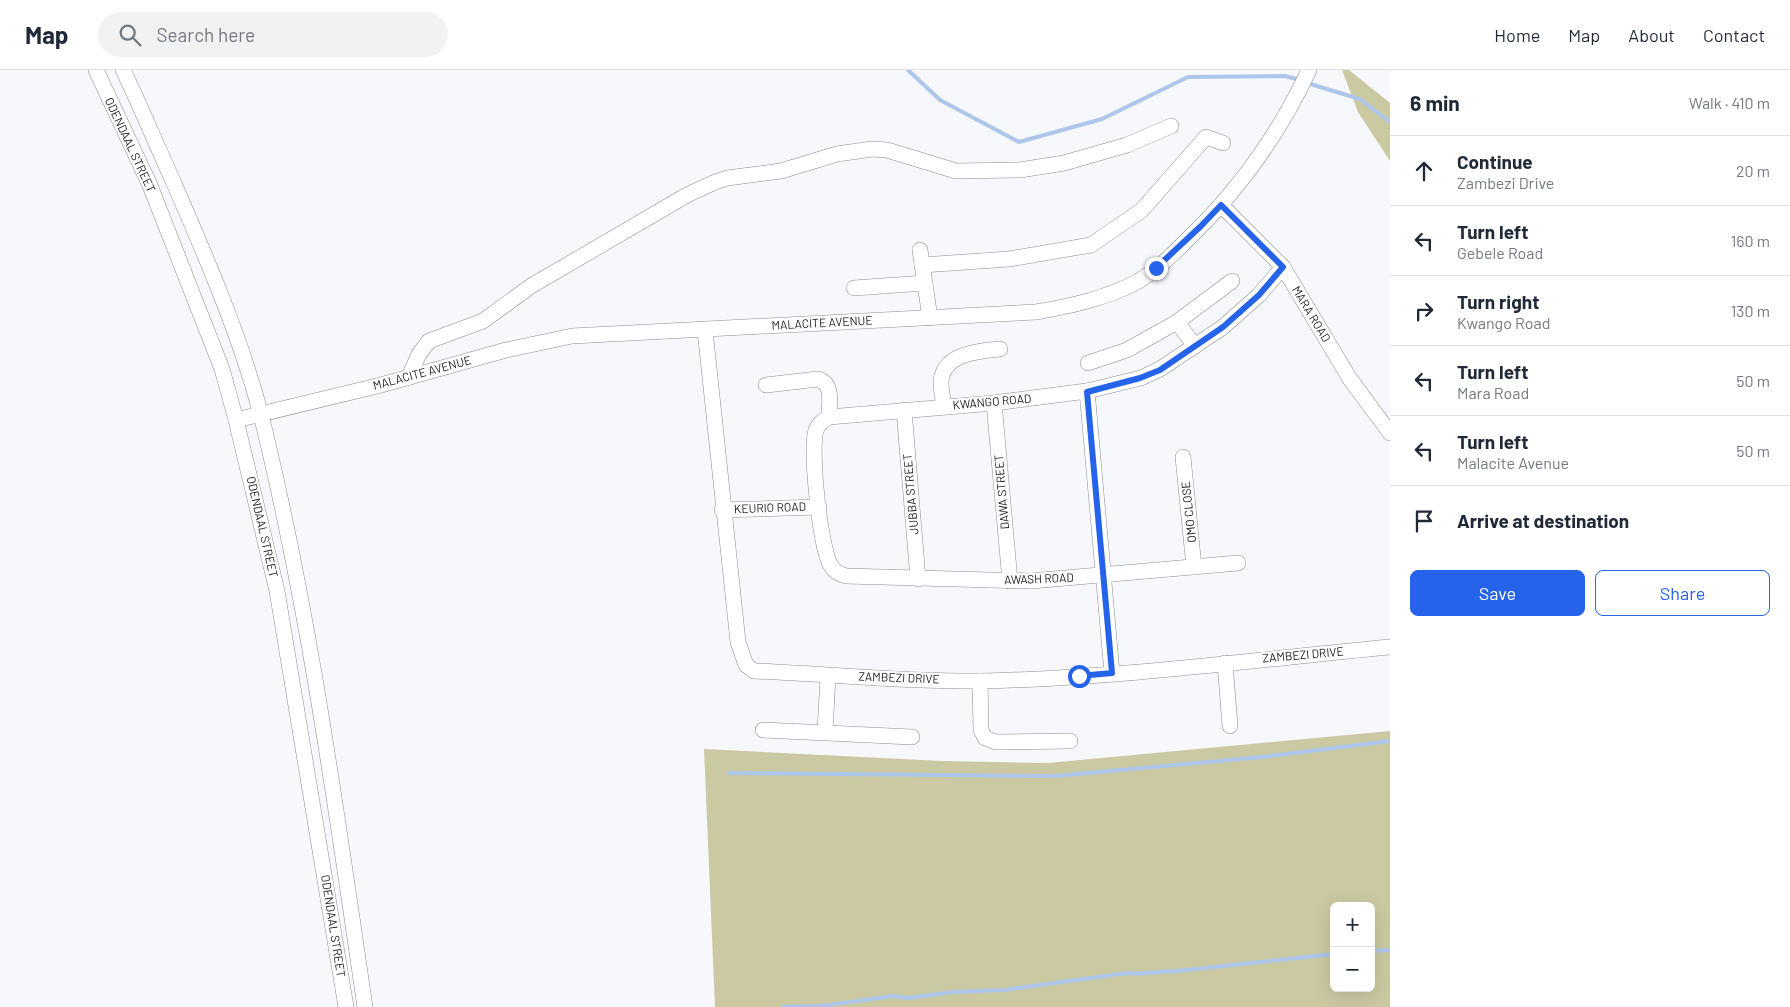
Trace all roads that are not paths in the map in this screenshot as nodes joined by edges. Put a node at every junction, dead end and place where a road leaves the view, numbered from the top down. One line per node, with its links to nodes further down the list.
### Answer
1 (96, 70): 27 (street, ODENDAAL STREET)
2 (122, 70): 25 (street, ODENDAAL STREET)
3 (1310, 70): 6 (street, MALACITE AVENUE)
4 (1171, 126): 19 (street)
5 (1223, 143): 8 (street)
6 (1221, 205): 9 (street, MARA ROAD); 13 (street, MALACITE AVENUE)
7 (920, 250): 8 (street)
8 (922, 265): 11 (street)
9 (1283, 267): 16 (street, KWANGO ROAD); 28 (street, MARA ROAD)
10 (1232, 281): 14 (street)
11 (925, 283): 12 (street); 13 (street)
12 (854, 288)
13 (930, 318): 15 (street, MALACITE AVENUE)
14 (1176, 322): 16 (street); 18 (street)
15 (704, 330): 19 (street, MALACITE AVENUE); 31 (street, ZAMBEZI DRIVE)
16 (1195, 346): 21 (street, KWANGO ROAD)
17 (1000, 349): 23 (street)
18 (1088, 363)
19 (409, 377): 25 (street, MALACITE AVENUE)
20 (766, 385): 26 (street)
21 (1087, 392): 22 (street, KWANGO ROAD); 34 (street)
22 (994, 403): 23 (street, KWANGO ROAD); 36 (street, DAWA STREET)
23 (944, 406): 24 (street, KWANGO ROAD)
24 (904, 410): 26 (street, KWANGO ROAD); 35 (street, JUBBA STREET)
25 (260, 414): 27 (street, MALACITE AVENUE); 48 (street, ODENDAAL STREET)
26 (829, 417): 30 (street)
27 (236, 420): 47 (street, ODENDAAL STREET)
28 (1390, 434)
29 (1183, 457): 33 (street, OMO CLOSE)
30 (819, 507): 31 (street, KEURIO ROAD); 35 (street, AWASH ROAD)
31 (722, 510): 40 (street, ZAMBEZI DRIVE)
32 (1238, 563): 33 (street, AWASH ROAD)
33 (1194, 567): 34 (street, AWASH ROAD)
34 (1103, 576): 36 (street, AWASH ROAD); 39 (street)
35 (918, 579): 36 (street, AWASH ROAD)
36 (1010, 581)
37 (1390, 647): 38 (street, ZAMBEZI DRIVE)
38 (1225, 662): 39 (street, ZAMBEZI DRIVE); 42 (street)
39 (1112, 673): 41 (street, ZAMBEZI DRIVE)
40 (828, 676): 41 (street, ZAMBEZI DRIVE); 44 (street)
41 (980, 681): 46 (street)
42 (1230, 726)
43 (763, 730): 44 (street)
44 (824, 732): 45 (street)
45 (912, 737)
46 (1070, 742)
47 (346, 1007)
48 (365, 1007)

